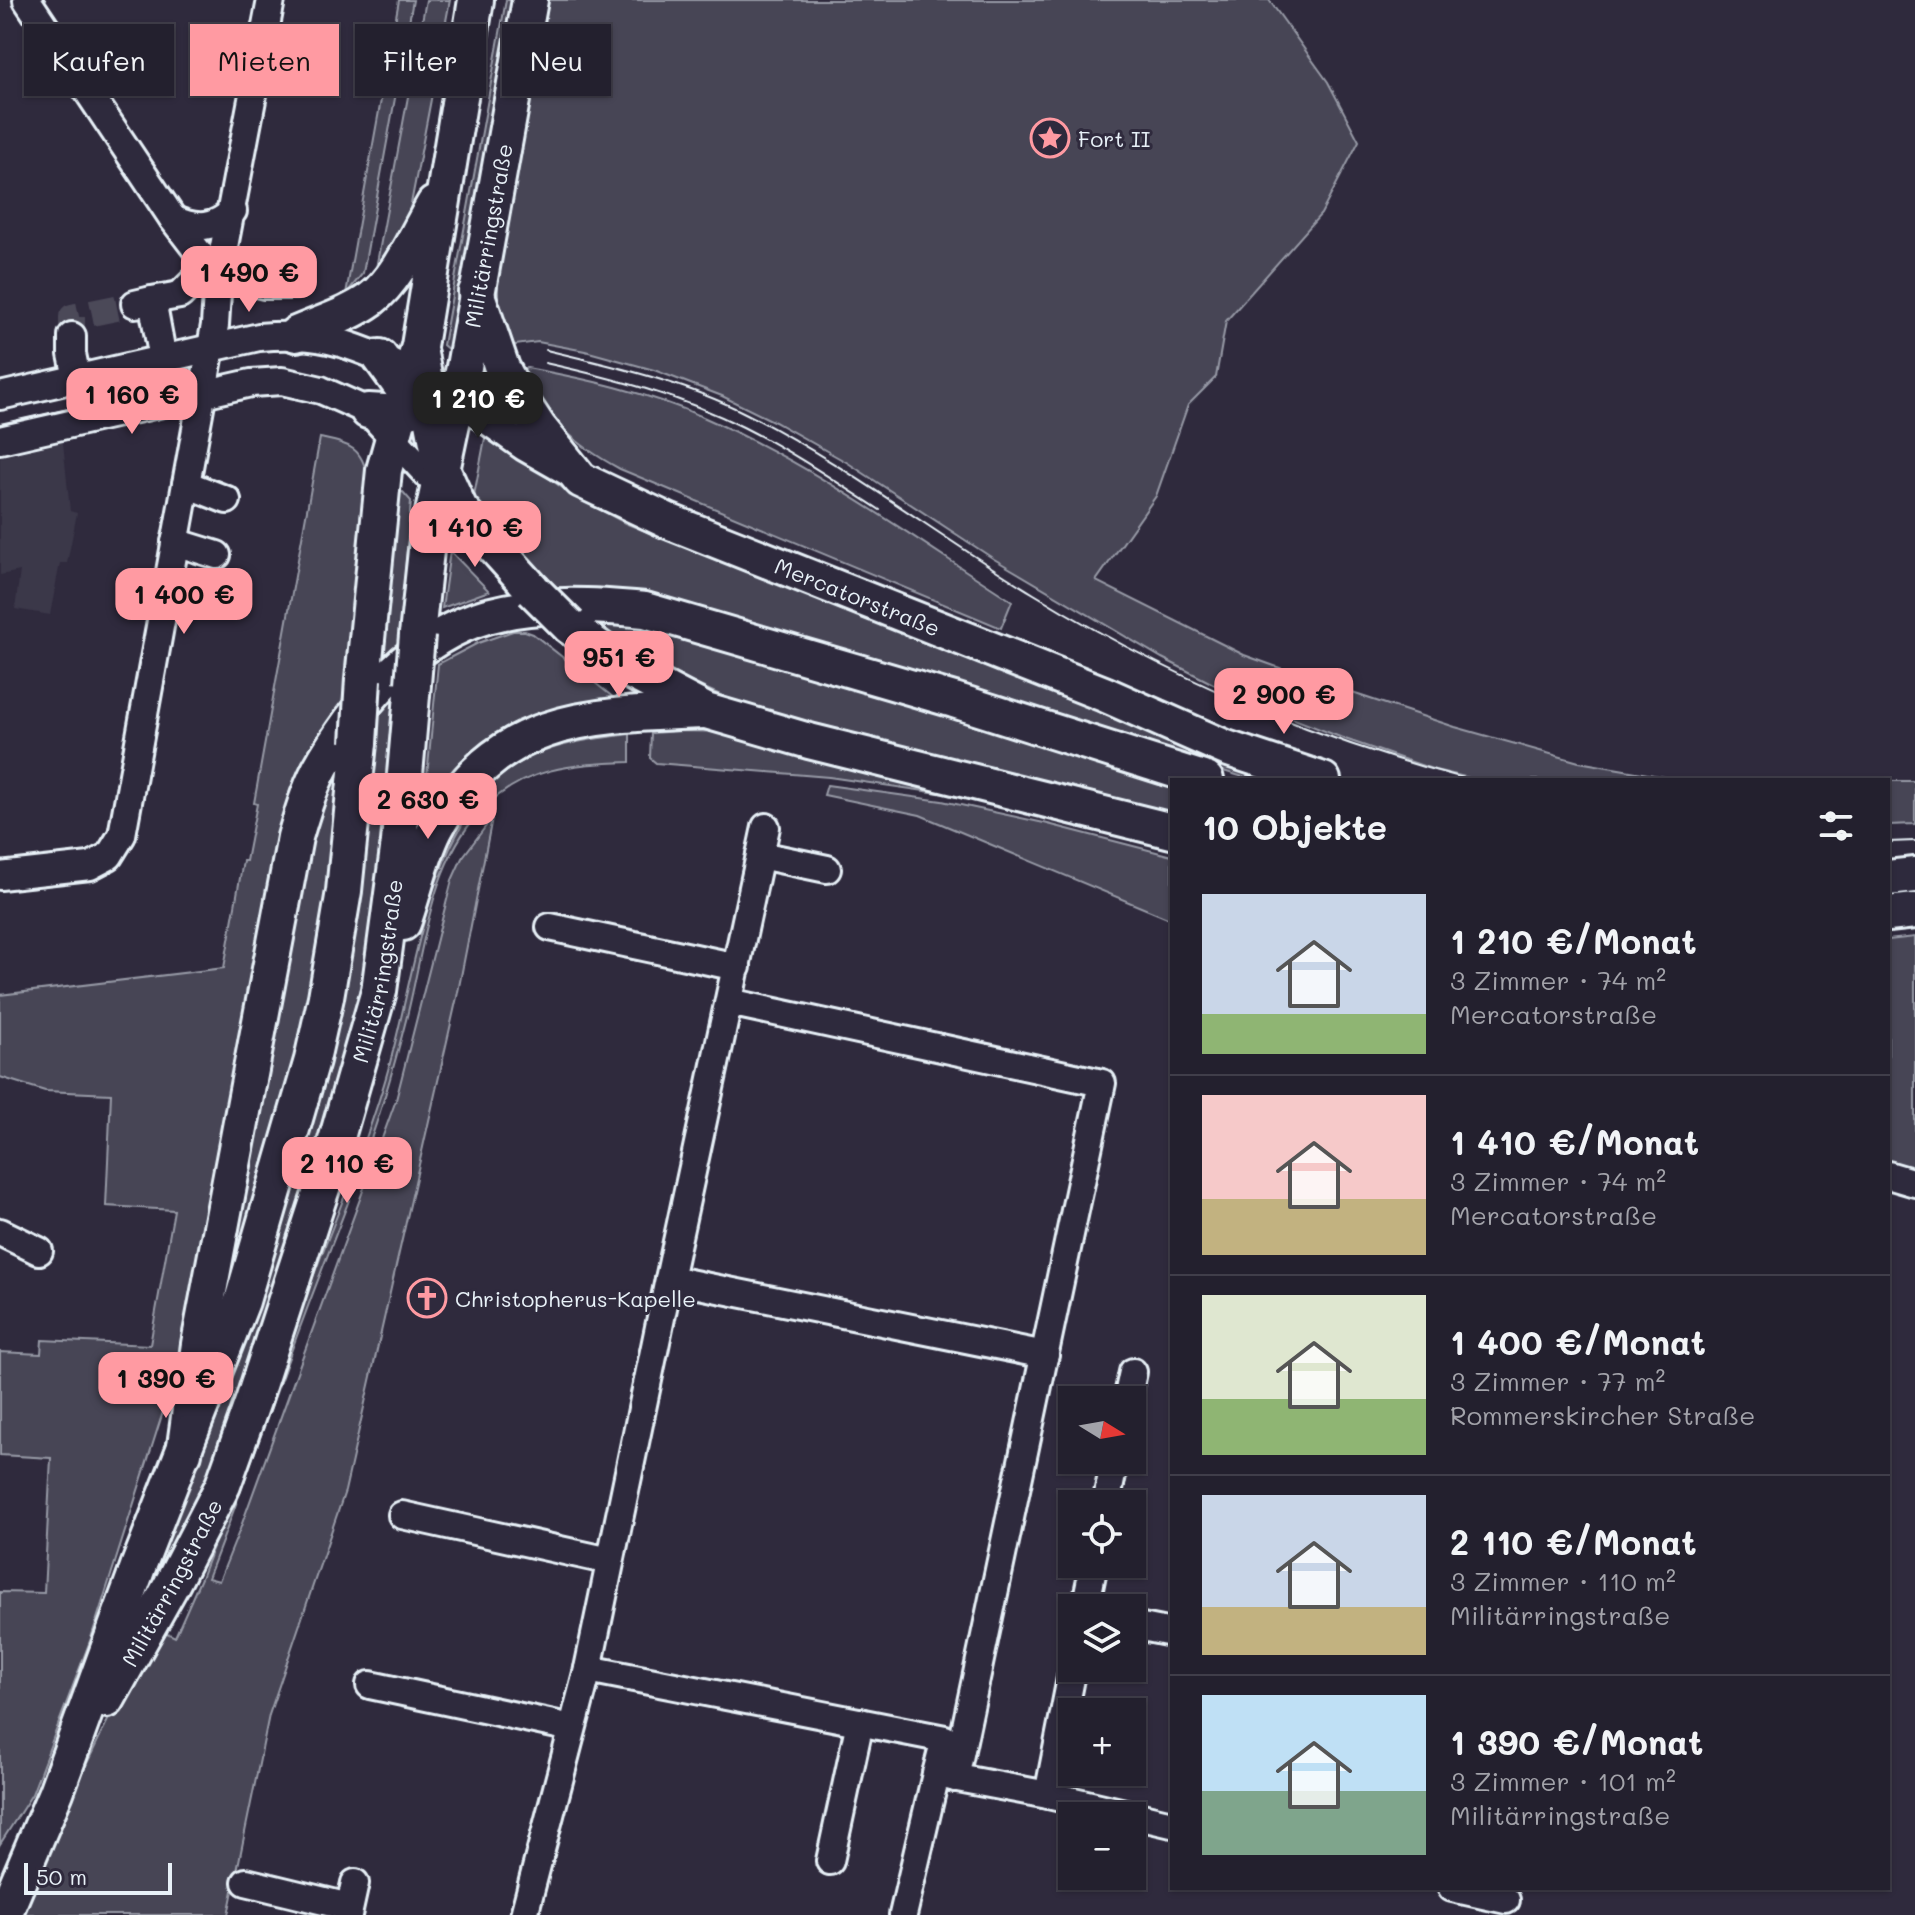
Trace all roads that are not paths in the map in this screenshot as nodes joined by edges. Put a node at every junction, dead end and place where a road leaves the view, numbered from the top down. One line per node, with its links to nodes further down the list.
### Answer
1 (27, 0): 7 (street)
2 (271, 0): 6 (street)
3 (476, 0): 5 (main road, Militärringstraße)
4 (530, 0): 10 (main road, Militärringstraße)
5 (446, 183): 11 (main road); 17 (main road, Militärringstraße)
6 (233, 211): 7 (street); 8 (street)
7 (173, 219): 8 (street)
8 (215, 273): 9 (street); 13 (street); 15 (street)
9 (294, 285)
10 (476, 292): 17 (main road, Militärringstraße); 21 (main road)
11 (296, 334): 13 (street); 14 (street)
12 (72, 336): 16 (street)
13 (211, 349): 15 (street); 18 (street)
14 (380, 357): 17 (main road)
15 (163, 359): 16 (street)
16 (77, 378): 19 (street)
17 (419, 394): 18 (street, Mercatorstraße); 21 (street, Mercatorstraße); 23 (main road, Militärringstraße); 23 (main road); 51 (main road, Militärringstraße, bridge)
18 (202, 395): 20 (street, Mercatorstraße); 22 (street)
19 (0, 396)
20 (0, 440)
21 (581, 480): 29 (main road, Mercatorstraße)
22 (186, 484): 24 (street); 25 (street)
23 (440, 491): 27 (main road, bridge); 41 (main road, Militärringstraße, bridge)
24 (227, 500)
25 (175, 542): 26 (street); 35 (street)
26 (217, 555)
27 (706, 711): 31 (main road); 41 (main road)
28 (1200, 778): 51 (main road)
29 (1317, 778)
30 (766, 827): 32 (street)
31 (1170, 831)
32 (760, 855): 33 (street); 40 (street)
33 (827, 869)
34 (1915, 875): 36 (main road)
35 (0, 876)
36 (1890, 878)
37 (1915, 911): 38 (main road)
38 (1890, 914)
39 (550, 927): 40 (street)
40 (737, 967): 42 (street)
41 (379, 991): 55 (main road, Militärringstraße)
42 (729, 1002): 47 (street); 48 (street)
43 (1890, 1176): 44 (street)
44 (1915, 1183)
45 (0, 1232): 46 (street)
46 (39, 1251)
47 (669, 1279): 48 (street); 53 (street)
48 (1045, 1355): 63 (street)
49 (1133, 1372): 50 (street)
50 (1130, 1386)
51 (184, 1453): 54 (main road, Militärringstraße)
52 (402, 1515): 53 (street)
53 (610, 1561): 58 (street)
54 (138, 1567): 55 (main road); 64 (main road, Militärringstraße)
55 (173, 1582): 64 (main road, Militärringstraße)
56 (1146, 1628): 57 (street)
57 (1170, 1633)
58 (588, 1669): 61 (street); 62 (street)
59 (1070, 1682): 65 (street)
60 (370, 1685): 62 (street)
61 (860, 1722): 63 (street); 67 (street)
62 (572, 1728): 73 (street)
63 (946, 1776): 65 (street); 74 (street)
64 (56, 1792): 72 (main road, Militärringstraße)
65 (1048, 1795): 66 (street)
66 (1170, 1824)
67 (830, 1861)
68 (246, 1882): 71 (street)
69 (1460, 1890): 70 (street)
70 (1505, 1901)
71 (351, 1902)
72 (4, 1915)
73 (524, 1915)
74 (903, 1915)

